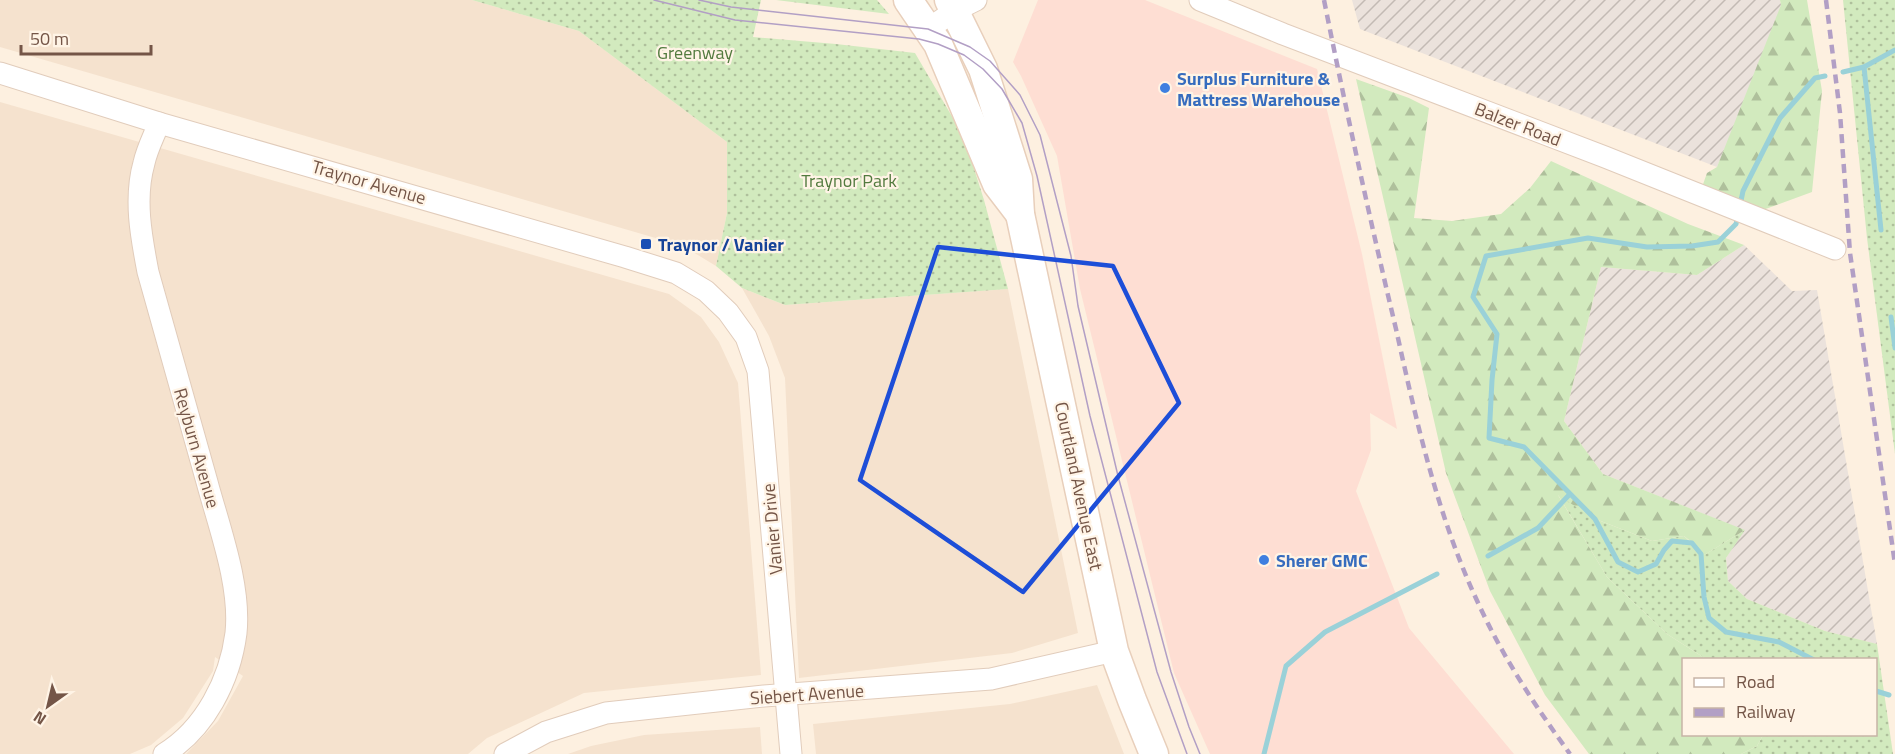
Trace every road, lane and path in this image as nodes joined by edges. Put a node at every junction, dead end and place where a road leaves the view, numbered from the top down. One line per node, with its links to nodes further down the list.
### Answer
1 (908, 0): 4 (main road, Courtland Avenue East)
2 (1200, 0): 8 (street, Balzer Road)
3 (960, 3): 4 (street); 7 (main road, Courtland Avenue East)
4 (928, 29): 7 (main road, Courtland Avenue East)
5 (0, 73): 6 (street, Traynor Avenue)
6 (159, 123): 9 (street, Traynor Avenue); 12 (street, Reyburn Avenue)
7 (1020, 214): 10 (main road, Courtland Avenue East)
8 (1835, 249)
9 (728, 312): 11 (street, Vanier Drive)
10 (1114, 651): 11 (street, Siebert Avenue); 15 (main road, Courtland Avenue East)
11 (787, 694): 13 (street, Siebert Avenue); 14 (street, Vanier Drive)
12 (164, 754)
13 (506, 754)
14 (791, 754)
15 (1154, 754)

